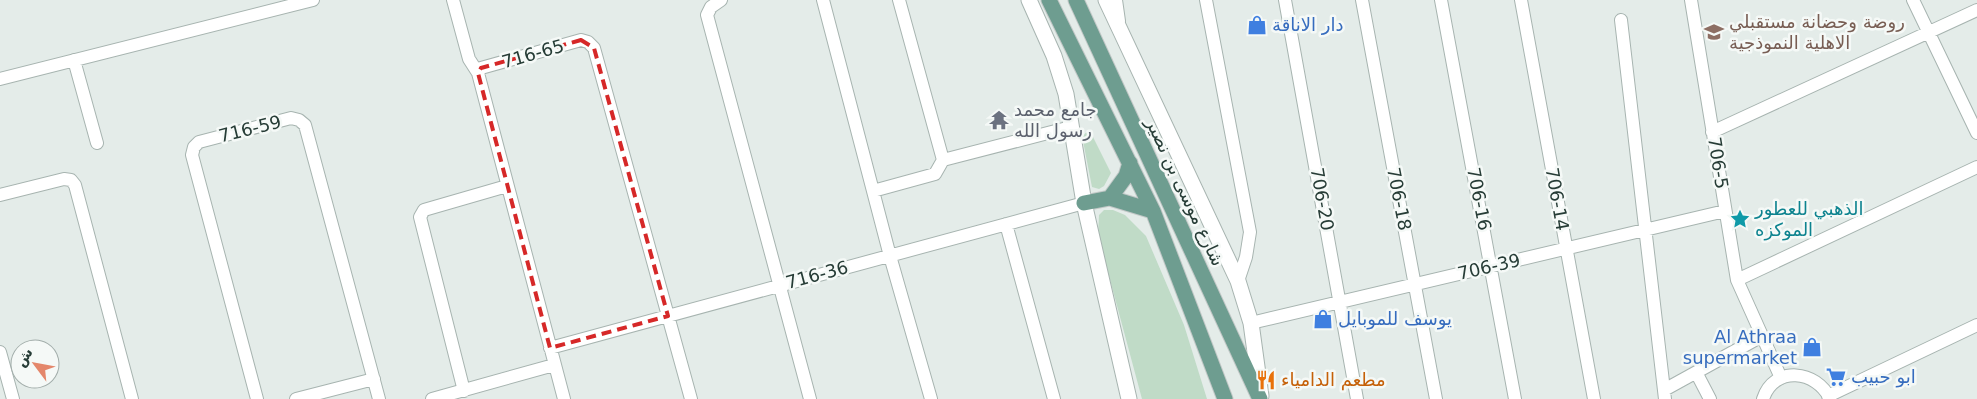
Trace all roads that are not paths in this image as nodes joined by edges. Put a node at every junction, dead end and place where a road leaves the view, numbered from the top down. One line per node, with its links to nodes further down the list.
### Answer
1 (313, 0): 22 (street)
2 (453, 0): 23 (street)
3 (721, 0): 47 (street)
4 (823, 0): 33 (street)
5 (899, 0): 29 (street)
6 (1029, 0): 25 (street)
7 (1049, 0): 30 (main road, شارع موسى بن نصير)
8 (1076, 0): 78 (main road, شارع موسى بن نصير)
9 (1106, 0): 20 (street)
10 (1116, 0): 20 (street)
11 (1206, 0): 45 (street)
12 (1285, 0): 48 (street, 706-20)
13 (1362, 0): 46 (street, 706-18)
14 (1441, 0): 43 (street, 706-16)
15 (1521, 0): 41 (street, 706-14)
16 (1690, 0): 26 (street, 706-5)
17 (1913, 0): 21 (street)
18 (1977, 10): 21 (street)
19 (1621, 20): 40 (street)
20 (1121, 31): 45 (street)
21 (1929, 33): 26 (street); 27 (street)
22 (74, 60): 24 (street); 28 (street)
23 (478, 74): 32 (street); 49 (street, 716-65)
24 (0, 79)
25 (1071, 128): 29 (street); 36 (street)
26 (1712, 132): 38 (street, 706-5)
27 (1977, 134)
28 (97, 143)
29 (943, 160): 33 (street)
30 (1130, 163): 35 (main road); 37 (main road, شارع موسى بن نصير)
31 (1977, 167): 44 (street)
32 (507, 186): 54 (street); 60 (street)
33 (873, 192): 42 (street)
34 (0, 195): 64 (street)
35 (1110, 198): 36 (main road); 37 (main road)
36 (1084, 203): 39 (street, 716-36); 74 (street)
37 (1154, 211): 52 (main road, شارع موسى بن نصير)
38 (1726, 211): 40 (street, 706-39); 44 (street, 706-5)
39 (1006, 224): 42 (street, 716-36); 73 (street)
40 (1646, 231): 41 (street, 706-39); 61 (street)
41 (1567, 249): 43 (street, 706-39); 82 (street, 706-14)
42 (890, 256): 47 (street, 716-36); 72 (street)
43 (1492, 267): 46 (street, 706-39); 81 (street, 706-16)
44 (1737, 280): 53 (street, 706-5)
45 (1238, 281): 50 (street)
46 (1415, 285): 48 (street, 706-39); 80 (street, 706-18)
47 (780, 286): 49 (street, 716-36); 71 (street)
48 (1341, 302): 50 (street, 706-39); 79 (street, 706-20)
49 (668, 316): 54 (street, 716-36); 70 (street, 716-65)
50 (1251, 323): 78 (street)
51 (1977, 324): 62 (street)
52 (1199, 332): 75 (main road); 76 (main road, شارع موسى بن نصير); 77 (main road)
53 (1762, 336): 57 (street); 58 (street, 706-5)
54 (550, 348): 56 (street)
55 (0, 352): 63 (street)
56 (554, 364): 60 (street); 69 (street)
57 (1696, 374): 61 (street); 83 (street)
58 (1781, 378): 62 (street); 84 (street)
59 (374, 379): 65 (street, 716-59); 66 (street); 67 (street, 716-59)
60 (464, 391): 68 (street)
61 (1665, 395)
62 (1829, 397)
63 (13, 399)
64 (132, 399)
65 (257, 399)
66 (296, 399)
67 (379, 399)
68 (432, 399)
69 (564, 399)
70 (691, 399)
71 (810, 399)
72 (931, 399)
73 (1054, 399)
74 (1130, 399)
75 (1216, 399)
76 (1225, 399)
77 (1230, 399)
78 (1260, 399)
79 (1357, 399)
80 (1436, 399)
81 (1515, 399)
82 (1594, 399)
83 (1710, 399)
84 (1763, 399)

